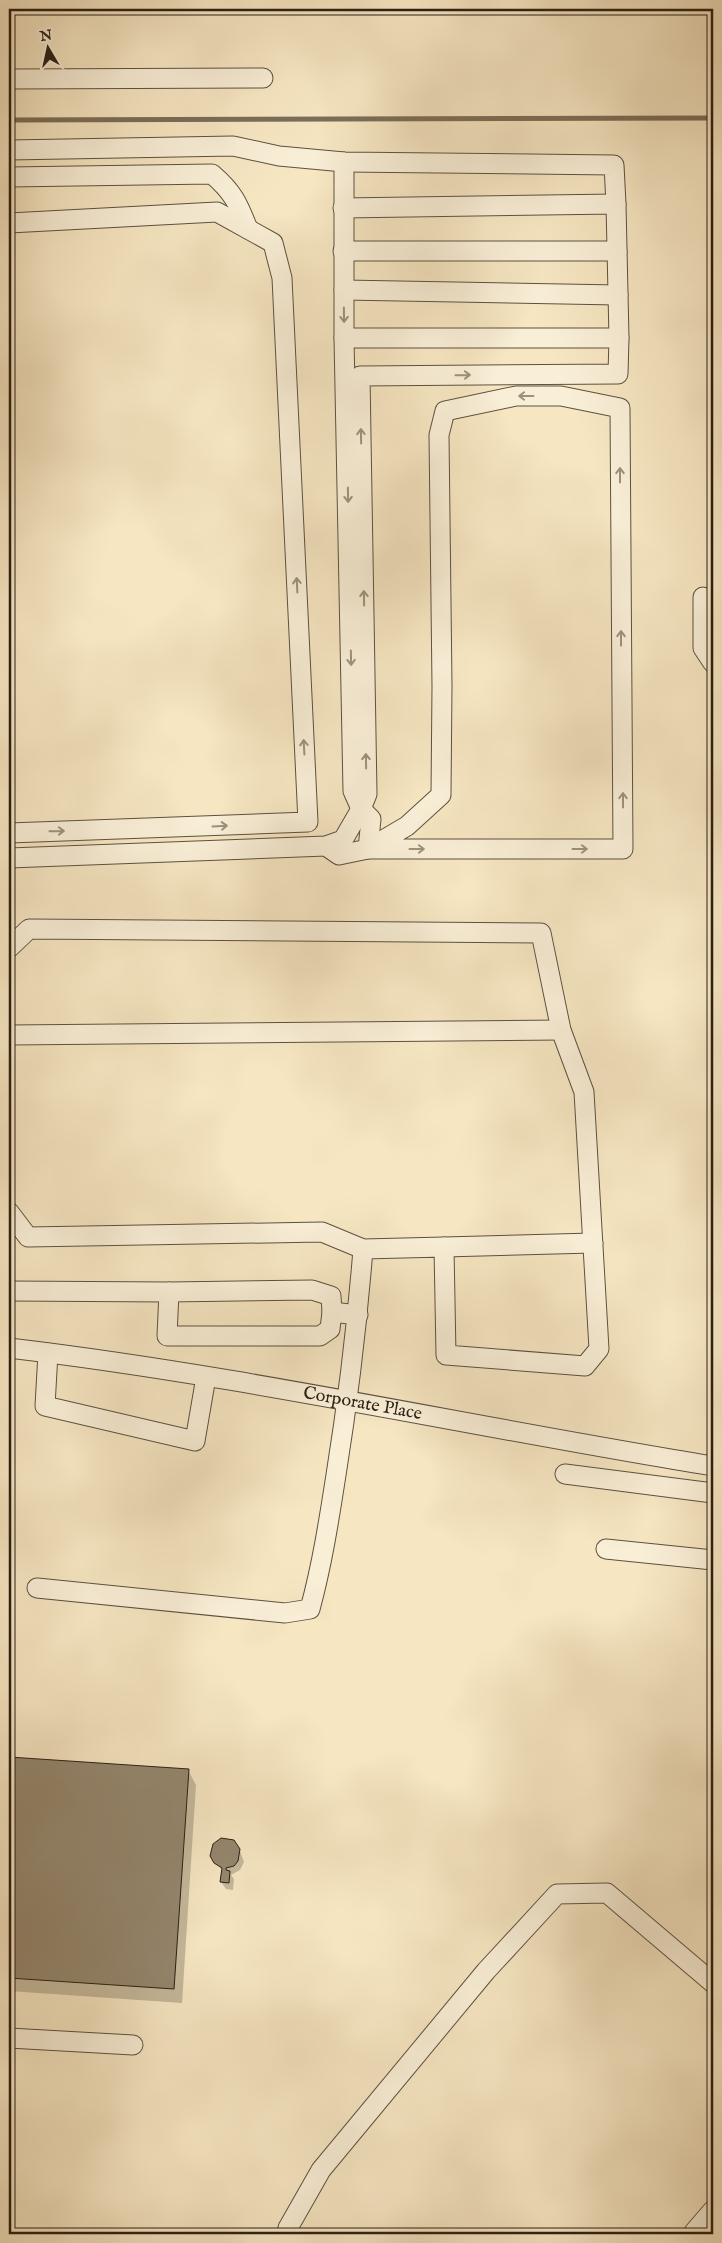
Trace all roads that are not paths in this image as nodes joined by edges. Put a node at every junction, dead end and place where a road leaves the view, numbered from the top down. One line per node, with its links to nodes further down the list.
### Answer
1 (263, 78): 2 (street)
2 (9, 79)
3 (9, 150): 4 (street)
4 (344, 162): 6 (street); 7 (street)
5 (9, 177): 9 (street)
6 (616, 204): 7 (street); 11 (street)
7 (343, 208): 10 (street)
8 (9, 222): 9 (street)
9 (248, 229): 19 (street, one-way to 9)
10 (343, 251): 11 (street); 12 (street)
11 (617, 251): 13 (street)
12 (344, 290): 13 (street); 14 (street, one-way to 14)
13 (618, 295): 15 (street)
14 (344, 338): 15 (street); 18 (street, one-way to 18)
15 (619, 338): 18 (street, one-way to 15)
16 (704, 597): 17 (street)
17 (713, 663)
18 (361, 808): 20 (street); 21 (street)
19 (9, 833)
20 (326, 846): 21 (street); 22 (street)
21 (368, 849): 21 (street, one-way to 21)
22 (9, 858)
23 (9, 948): 24 (street)
24 (561, 1030): 25 (street); 27 (street)
25 (9, 1035)
26 (9, 1212): 29 (street)
27 (593, 1243): 28 (street); 28 (street)
28 (444, 1247): 29 (street)
29 (363, 1249): 33 (street)
30 (9, 1292): 31 (street)
31 (169, 1292): 32 (street); 32 (street)
32 (332, 1312): 33 (street)
33 (358, 1315): 37 (street)
34 (9, 1348): 35 (street, Corporate Place)
35 (48, 1353): 36 (street, Corporate Place); 36 (street)
36 (206, 1377): 37 (street, Corporate Place)
37 (348, 1400): 38 (street, Corporate Place); 43 (street)
38 (713, 1466)
39 (565, 1474): 40 (street)
40 (713, 1493)
41 (606, 1549): 42 (street)
42 (713, 1560)
43 (37, 1588)
44 (713, 1983): 48 (street)
45 (9, 2038): 46 (street)
46 (133, 2044)
47 (713, 2210): 49 (street)
48 (287, 2234)
49 (696, 2234)

